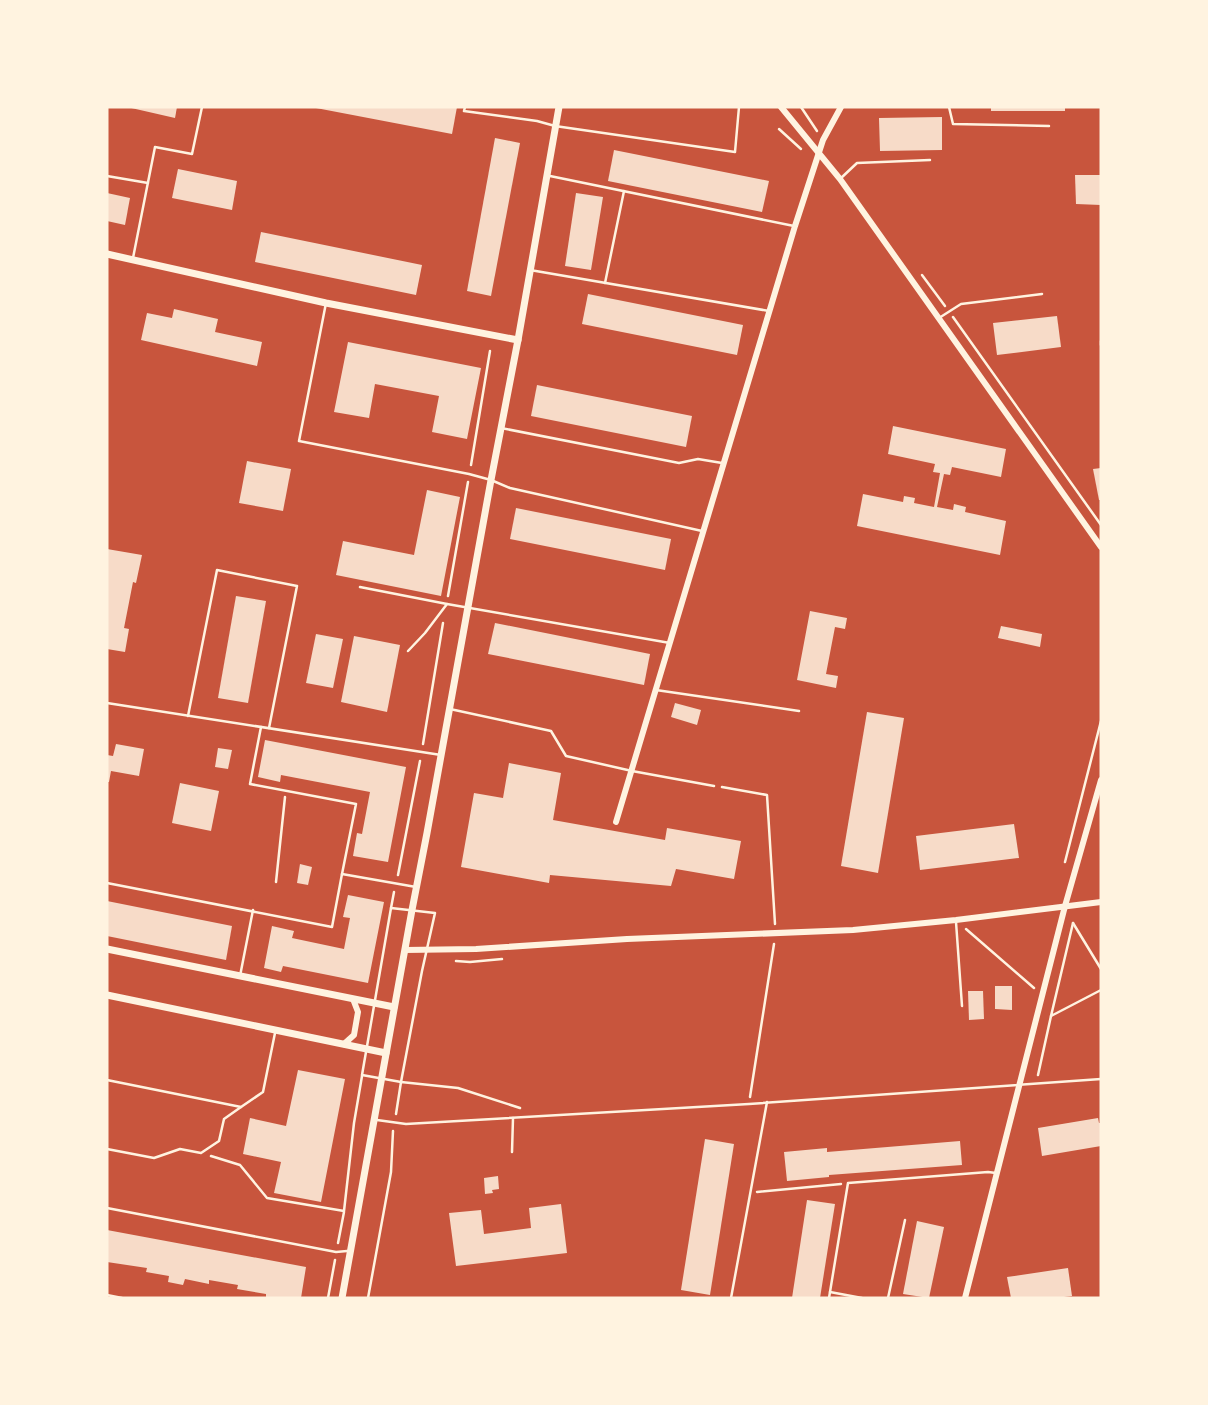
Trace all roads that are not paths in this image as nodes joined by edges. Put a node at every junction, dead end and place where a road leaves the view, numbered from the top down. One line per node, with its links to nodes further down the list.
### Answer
1 (202, 107): 15 (lane)
2 (465, 107): 8 (lane)
3 (559, 107): 8 (street)
4 (739, 107): 8 (lane)
5 (781, 107): 10 (street)
6 (841, 107): 10 (street)
7 (949, 107): 9 (lane)
8 (555, 126): 12 (street)
9 (1049, 126)
10 (818, 153): 14 (street); 17 (street)
11 (930, 160): 14 (lane)
12 (547, 175): 16 (lane); 20 (street)
13 (107, 176): 15 (lane)
14 (840, 179): 25 (street)
15 (148, 183): 19 (lane)
16 (624, 191): 17 (lane); 21 (lane)
17 (794, 226): 24 (street)
18 (107, 254): 19 (street)
19 (132, 260): 23 (street)
20 (530, 270): 21 (lane); 26 (street)
21 (605, 283): 24 (lane)
22 (1042, 294): 25 (lane)
23 (326, 303): 26 (street); 29 (lane)
24 (769, 311): 28 (street)
25 (939, 318): 31 (street)
26 (518, 340): 27 (street)
27 (502, 428): 28 (lane); 29 (street)
28 (723, 464): 30 (street)
29 (491, 480): 30 (lane); 34 (street)
30 (703, 532): 35 (street)
31 (1101, 547)
32 (360, 587): 33 (lane)
33 (447, 604): 34 (lane); 36 (lane)
34 (468, 607): 35 (lane); 39 (street)
35 (670, 643): 37 (street)
36 (408, 651)
37 (656, 690): 40 (lane); 45 (street)
38 (107, 703): 41 (lane)
39 (450, 709): 44 (street); 45 (lane)
40 (799, 711)
41 (188, 716): 42 (lane); 43 (lane)
42 (261, 727): 43 (lane); 49 (lane)
43 (269, 728): 44 (lane)
44 (441, 755): 51 (street)
45 (632, 771): 47 (lane); 48 (street)
46 (1101, 779): 53 (street)
47 (714, 786)
48 (617, 822)
49 (342, 874): 51 (lane); 54 (lane)
50 (107, 883): 54 (lane)
51 (416, 887): 57 (street)
52 (1101, 902): 53 (street)
53 (1065, 906): 55 (street); 68 (street)
54 (253, 910): 58 (lane)
55 (956, 920): 57 (street); 61 (lane)
56 (107, 949): 58 (street)
57 (405, 950): 62 (street)
58 (240, 976): 60 (street)
59 (107, 995): 63 (street)
60 (354, 999): 62 (street); 64 (street)
61 (962, 1006)
62 (394, 1007): 65 (street)
63 (275, 1030): 64 (street); 70 (lane)
64 (344, 1044): 65 (street)
65 (386, 1053): 72 (street)
66 (1101, 1079): 68 (lane)
67 (107, 1080): 70 (lane)
68 (1019, 1084): 69 (lane); 75 (street)
69 (766, 1102): 71 (lane); 81 (lane)
70 (242, 1107): 73 (lane)
71 (513, 1118): 72 (lane); 74 (lane)
72 (374, 1119): 78 (street)
73 (107, 1149)
74 (512, 1152)
75 (996, 1173): 79 (lane); 85 (street)
76 (107, 1208): 78 (lane)
77 (905, 1220): 84 (lane)
78 (350, 1251): 80 (street)
79 (830, 1292): 82 (lane); 83 (lane)
80 (342, 1298)
81 (731, 1298)
82 (829, 1298)
83 (862, 1298)
84 (888, 1298)
85 (965, 1298)

